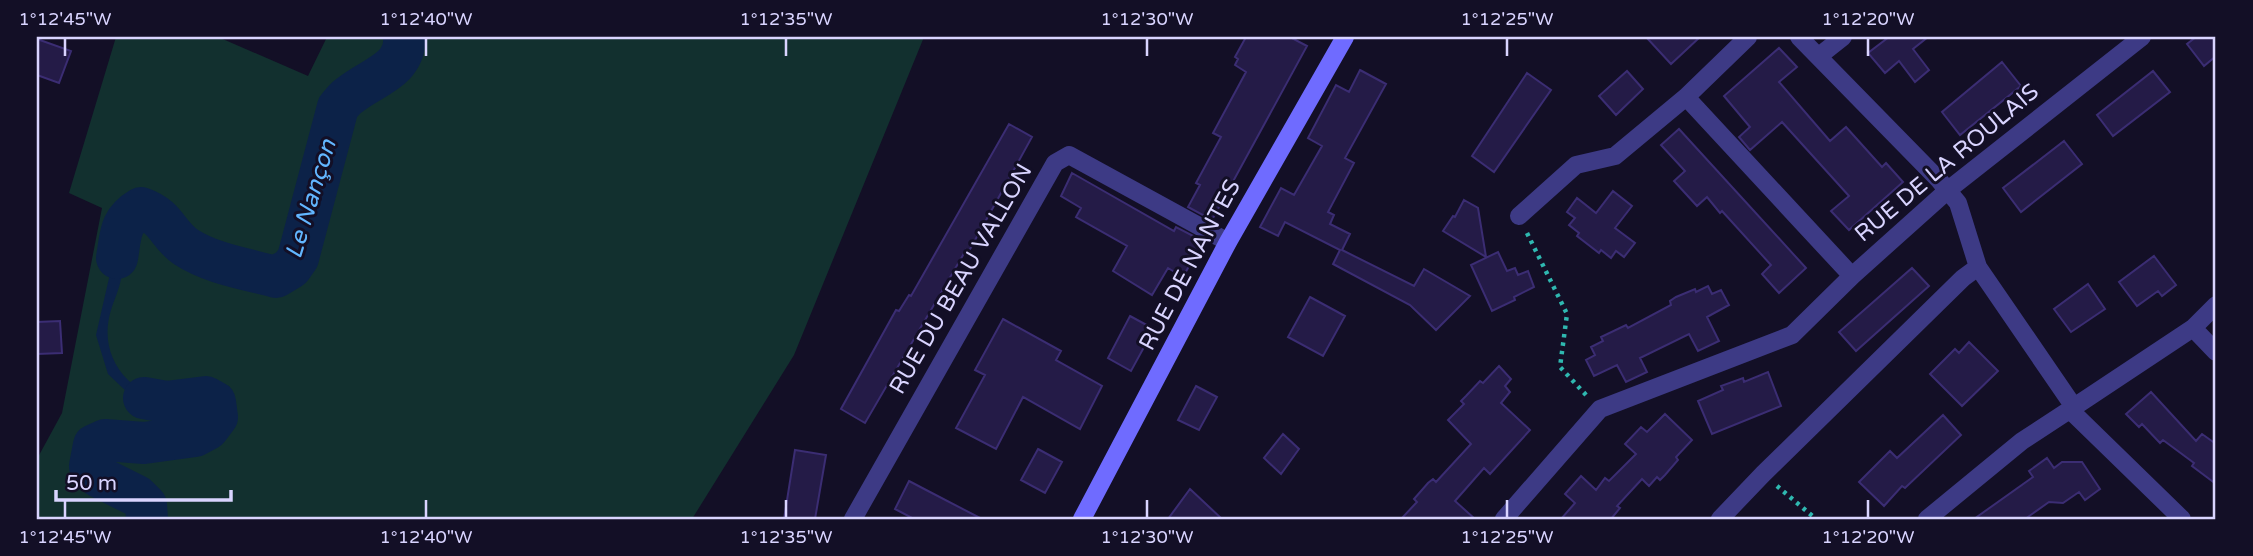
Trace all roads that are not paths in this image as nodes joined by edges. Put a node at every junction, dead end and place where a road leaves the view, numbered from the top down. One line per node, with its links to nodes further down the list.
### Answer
1 (1345, 37): 10 (main road, RUE DE NANTES)
2 (1748, 37): 7 (street)
3 (1799, 37): 6 (street)
4 (1843, 37): 6 (street)
5 (2142, 37): 8 (street, RUE DE LA ROULAIS)
6 (1819, 56): 8 (street)
7 (1686, 97): 9 (street); 12 (street)
8 (1948, 190): 11 (street); 12 (street, RUE DE LA ROULAIS)
9 (1519, 215)
10 (1228, 242): 17 (street, RUE DU BEAU VALLON); 18 (main road, RUE DE NANTES)
11 (1978, 267): 16 (street); 20 (street)
12 (1852, 276): 19 (street, RUE DE LA ROULAIS)
13 (2216, 304): 14 (street)
14 (2193, 328): 15 (street); 16 (street)
15 (2216, 352)
16 (2072, 409): 21 (street); 22 (street)
17 (855, 519)
18 (1082, 519)
19 (1504, 519)
20 (1720, 519)
21 (1927, 519)
22 (2182, 519)

